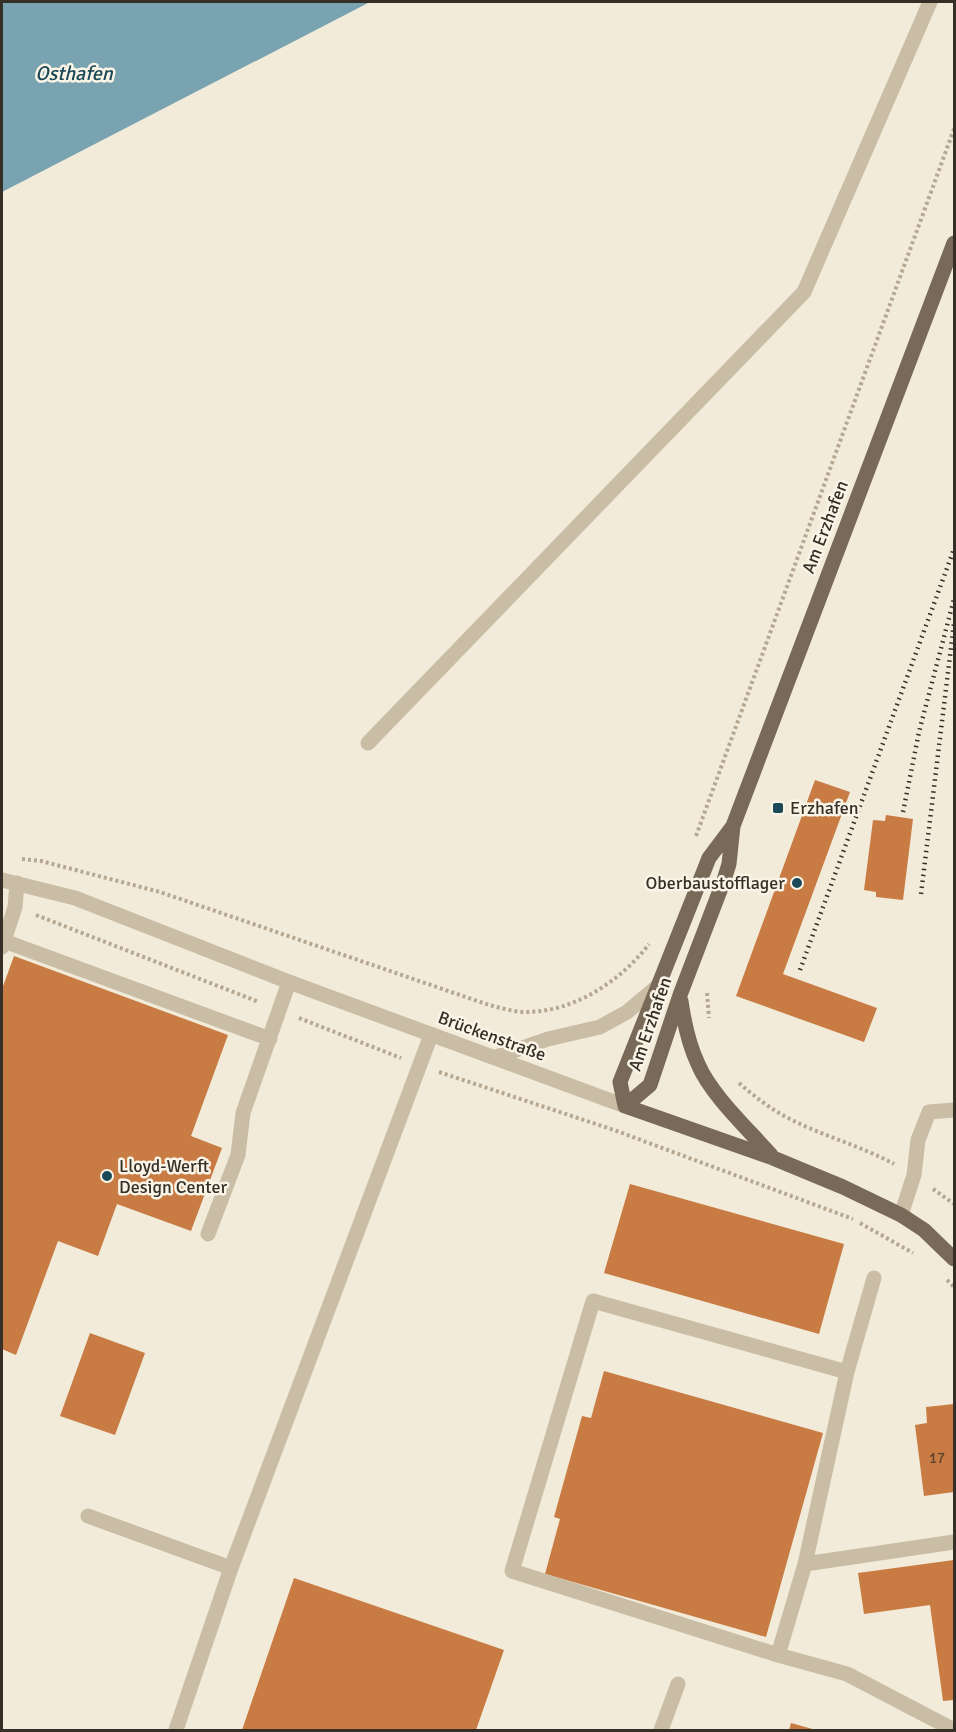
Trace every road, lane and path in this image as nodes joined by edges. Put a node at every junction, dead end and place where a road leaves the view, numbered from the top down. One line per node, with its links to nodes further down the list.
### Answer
1 (930, 2): 4 (street)
2 (954, 129): 6 (path)
3 (954, 243): 5 (main road, Am Erzhafen)
4 (368, 743)
5 (733, 826): 15 (main road, Am Erzhafen); 16 (main road, Am Erzhafen)
6 (692, 845)
7 (11, 858): 11 (path)
8 (2, 880): 9 (street, Brückenstraße)
9 (17, 883): 10 (street); 13 (street, Brückenstraße)
10 (15, 907): 12 (street); 17 (path)
11 (652, 939)
12 (3, 944): 20 (street)
13 (289, 982): 17 (street); 19 (street, Brückenstraße)
14 (707, 985): 18 (path)
15 (658, 986): 21 (street); 24 (main road, Am Erzhafen)
16 (680, 995): 24 (main road, Am Erzhafen); 26 (main road)
17 (280, 1010): 20 (street); 22 (path)
18 (711, 1026)
19 (431, 1035): 21 (street, Brückenstraße); 22 (street)
20 (270, 1038): 30 (street)
21 (496, 1057): 24 (street, Brückenstraße)
22 (419, 1066): 31 (path); 40 (street)
23 (736, 1080): 27 (path)
24 (625, 1106): 26 (main road, Brückenstraße)
25 (954, 1110): 27 (street)
26 (774, 1158): 29 (main road, Brückenstraße)
27 (914, 1175): 28 (path); 29 (street)
28 (954, 1204)
29 (902, 1215): 32 (main road, Brückenstraße)
30 (208, 1234)
31 (921, 1259)
32 (954, 1259)
33 (874, 1278): 36 (street)
34 (946, 1279): 35 (path)
35 (954, 1287)
36 (848, 1372): 39 (street); 41 (street)
37 (88, 1516): 40 (street)
38 (954, 1542): 39 (street)
39 (806, 1564): 41 (street)
40 (231, 1568): 43 (street)
41 (778, 1655): 45 (street)
42 (678, 1684): 44 (street)
43 (176, 1731)
44 (661, 1731)
45 (954, 1731)

